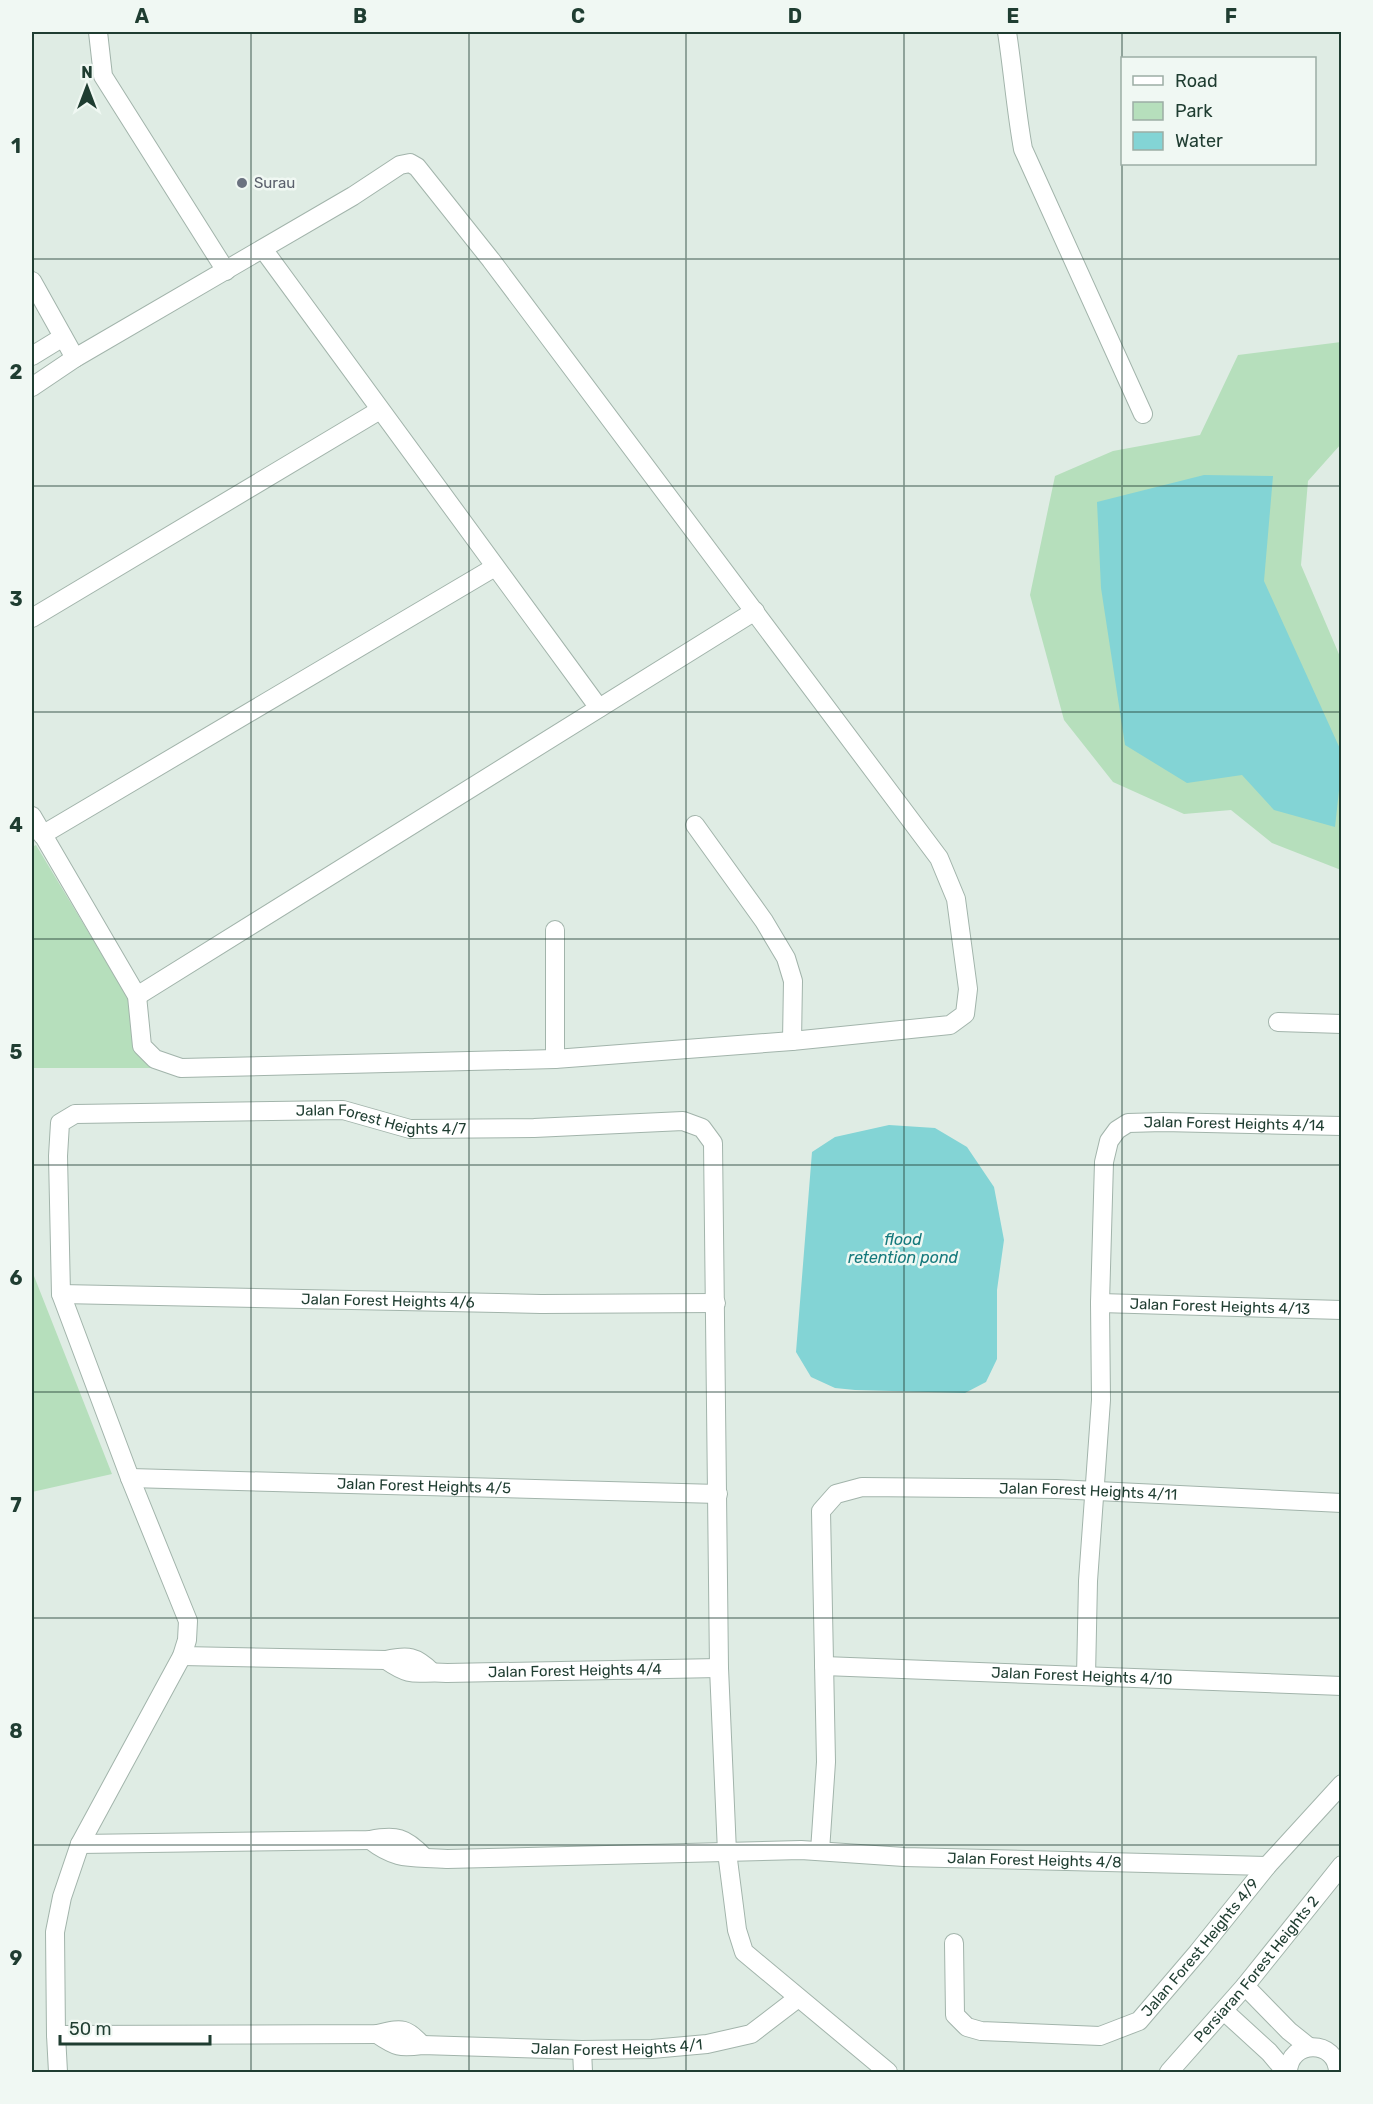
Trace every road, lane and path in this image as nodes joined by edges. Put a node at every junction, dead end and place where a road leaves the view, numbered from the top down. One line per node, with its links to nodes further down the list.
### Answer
1 (98, 32): 4 (street)
2 (1007, 32): 11 (street)
3 (263, 249): 4 (street); 10 (street); 13 (street)
4 (226, 271): 8 (street)
5 (32, 280): 6 (street)
6 (63, 337): 7 (street); 8 (street)
7 (32, 356)
8 (75, 358): 9 (street)
9 (32, 387)
10 (380, 410): 12 (street); 14 (street)
11 (1143, 414)
12 (495, 567): 15 (street); 18 (street)
13 (755, 611): 15 (street); 23 (street)
14 (32, 618)
15 (599, 708): 20 (street)
16 (32, 816): 18 (street)
17 (695, 825): 23 (street)
18 (42, 835): 20 (street)
19 (555, 930): 24 (street)
20 (136, 996): 24 (street)
21 (1278, 1022): 22 (street)
22 (1341, 1024)
23 (792, 1041): 24 (street)
24 (555, 1059)
25 (1341, 1126): 28 (street, Jalan Forest Heights 4/14)
26 (61, 1294): 27 (street, Jalan Forest Heights 4/6); 27 (street, Jalan Forest Heights 4/7); 30 (street)
27 (716, 1303): 32 (street)
28 (1100, 1303): 29 (street, Jalan Forest Heights 4/13); 31 (street)
29 (1341, 1310)
30 (130, 1478): 32 (street, Jalan Forest Heights 4/5); 34 (street)
31 (1094, 1491): 33 (street, Jalan Forest Heights 4/11); 35 (street, Jalan Forest Heights 4/11); 37 (street)
32 (718, 1494): 36 (street)
33 (1341, 1503)
34 (182, 1656): 36 (street, Jalan Forest Heights 4/4); 40 (street)
35 (824, 1666): 37 (street, Jalan Forest Heights 4/10); 41 (street)
36 (719, 1668): 42 (street)
37 (1086, 1676): 38 (street, Jalan Forest Heights 4/10)
38 (1341, 1686)
39 (1341, 1784): 44 (street, Jalan Forest Heights 4/9)
40 (80, 1844): 42 (street, Jalan Forest Heights 4/8); 49 (street)
41 (820, 1851): 42 (street, Jalan Forest Heights 4/8); 44 (street, Jalan Forest Heights 4/8)
42 (727, 1852): 47 (street)
43 (1341, 1865): 46 (street, Persiaran Forest Heights 2)
44 (1267, 1866): 45 (street, Jalan Forest Heights 4/9)
45 (954, 1943)
46 (1245, 1986): 48 (street, Persiaran Forest Heights 2); 50 (street)
47 (798, 1998): 51 (street, Jalan Forest Heights 4/1); 55 (street)
48 (1224, 2011): 56 (street, Persiaran Forest Heights 2); 57 (street)
49 (56, 2036): 51 (street, Jalan Forest Heights 4/1); 53 (street)
50 (1309, 2047): 52 (street); 57 (street)
51 (582, 2050): 54 (street)
52 (1339, 2071)
53 (58, 2073)
54 (583, 2073)
55 (888, 2073)
56 (1169, 2073)
57 (1287, 2073)

